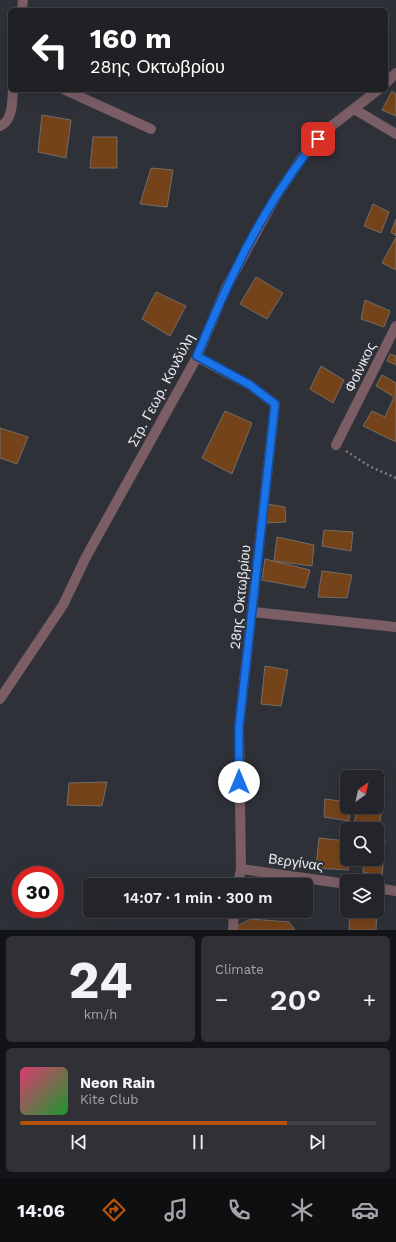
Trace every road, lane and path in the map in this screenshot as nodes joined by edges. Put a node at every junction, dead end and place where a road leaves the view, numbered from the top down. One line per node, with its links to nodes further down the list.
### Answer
1 (396, 73): 2 (street)
2 (388, 81)
3 (13, 92): 7 (street)
4 (70, 92): 8 (street)
5 (375, 92): 6 (street, Στρ. Γεωρ. Κονδύλη)
6 (354, 109): 9 (street); 11 (street, Στρ. Γεωρ. Κονδύλη)
7 (0, 126)
8 (151, 128)
9 (396, 134)
10 (396, 326): 12 (street, Φοίνικος)
11 (197, 356): 14 (street, 28ης Οκτωβρίου); 16 (street, Στρ. Γεωρ. Κονδύλη)
12 (336, 445): 13 (path)
13 (396, 478)
14 (253, 612): 15 (street); 17 (street, 28ης Οκτωβρίου)
15 (396, 627)
16 (0, 699)
17 (241, 869): 18 (street, 28ης Οκτωβρίου); 19 (street, Βεργίνας)
18 (239, 878)
19 (340, 883)
20 (384, 889): 21 (street)
21 (396, 891)
22 (234, 918): 23 (street)
23 (233, 930)

